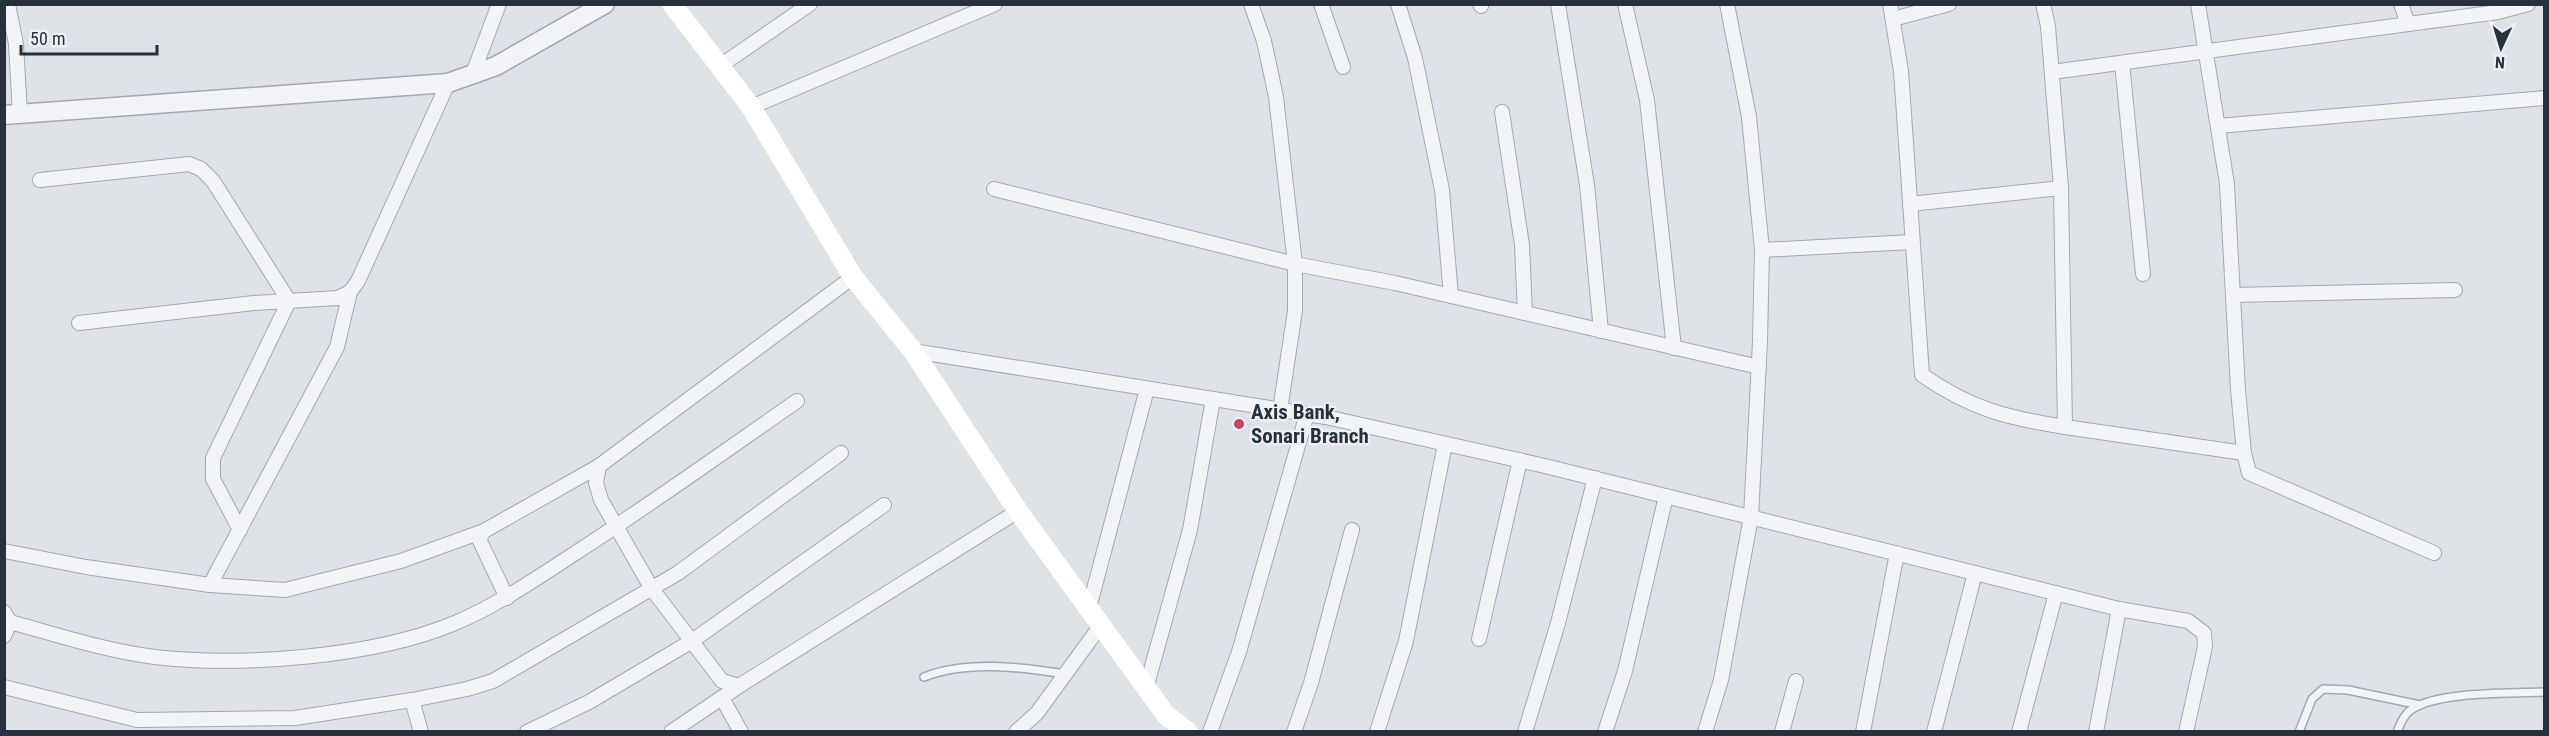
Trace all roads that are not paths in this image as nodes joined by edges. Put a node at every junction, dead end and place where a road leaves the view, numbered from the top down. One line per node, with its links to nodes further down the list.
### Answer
1 (8, 4): 31 (street)
2 (499, 4): 26 (street)
3 (605, 4): 26 (street)
4 (672, 4): 23 (main road)
5 (810, 4): 23 (street)
6 (1251, 4): 39 (street)
7 (1320, 4): 24 (street)
8 (1398, 4): 45 (street)
9 (1558, 4): 49 (street)
10 (1625, 4): 50 (street)
11 (1727, 4): 38 (street)
12 (1890, 4): 19 (street)
13 (1949, 4): 19 (street)
14 (2043, 4): 25 (street)
15 (2198, 4): 21 (street)
16 (2401, 4): 20 (street)
17 (2528, 4): 20 (street)
18 (993, 5): 29 (street)
19 (1893, 19): 36 (street)
20 (2408, 24): 21 (street)
21 (2205, 52): 22 (street); 32 (street)
22 (2122, 63): 25 (street); 40 (street)
23 (720, 66): 29 (main road)
24 (1343, 67)
25 (2052, 72): 34 (street)
26 (472, 76): 27 (street)
27 (448, 83): 31 (street); 43 (street)
28 (2544, 98): 32 (street)
29 (751, 107): 41 (main road)
30 (1502, 112): 47 (street)
31 (12, 115)
32 (2218, 126): 44 (street)
33 (40, 180): 46 (street)
34 (2061, 188): 36 (street); 58 (street)
35 (994, 189): 39 (street)
36 (1910, 204): 37 (street)
37 (1912, 242): 38 (street); 58 (street)
38 (1762, 250): 52 (street)
39 (1295, 264): 45 (street); 56 (street)
40 (2143, 274)
41 (853, 277): 51 (main road); 63 (street)
42 (2455, 290): 44 (street)
43 (350, 292): 46 (street); 70 (street)
44 (2233, 295): 61 (street)
45 (1451, 296): 47 (street)
46 (289, 301): 48 (street); 70 (street)
47 (1525, 313): 49 (street)
48 (79, 323)
49 (1601, 331): 50 (street)
50 (1674, 348): 52 (street)
51 (913, 351): 53 (street); 67 (main road)
52 (1759, 367): 68 (street)
53 (1147, 389): 54 (street); 81 (street)
54 (1213, 399): 56 (street); 93 (street)
55 (797, 400): 69 (street)
56 (1280, 410): 57 (street)
57 (1307, 414): 59 (street); 105 (street)
58 (2065, 427): 61 (street)
59 (1445, 444): 62 (street); 107 (street)
60 (841, 453): 78 (street)
61 (2244, 453): 75 (street)
62 (1520, 460): 64 (street); 86 (street)
63 (599, 466): 69 (street); 72 (street)
64 (1595, 478): 65 (street); 108 (street)
65 (1666, 496): 68 (street); 109 (street)
66 (884, 505): 87 (street)
67 (1018, 511): 81 (main road); 91 (street)
68 (1752, 517): 74 (street); 110 (street)
69 (616, 526): 78 (street); 80 (street)
70 (240, 530): 77 (street)
71 (1352, 530): 106 (street)
72 (484, 531): 77 (street); 80 (street)
73 (4, 551): 77 (street)
74 (1897, 553): 76 (street); 112 (street)
75 (2434, 553)
76 (1975, 573): 79 (street); 113 (street)
77 (210, 585)
78 (652, 589): 87 (street); 96 (street)
79 (2056, 593): 82 (street); 114 (street)
80 (507, 598): 83 (street)
81 (1089, 608): 84 (main road)
82 (2119, 609): 115 (street); 116 (street)
83 (7, 617): 85 (street)
84 (1101, 626): 88 (street); 93 (main road)
85 (4, 636)
86 (1479, 639)
87 (692, 641): 91 (street); 100 (street)
88 (1065, 674): 89 (lane); 103 (street)
89 (924, 677)
90 (1796, 681): 111 (street)
91 (739, 686): 95 (street)
92 (4, 687): 98 (street)
93 (1146, 688): 104 (main road)
94 (2544, 692): 97 (lane)
95 (722, 698): 101 (street); 102 (street)
96 (412, 700): 98 (street); 99 (street)
97 (2420, 705): 117 (lane); 118 (lane)
98 (268, 725)
99 (421, 732)
100 (527, 732)
101 (671, 732)
102 (741, 732)
103 (1016, 732)
104 (1188, 732)
105 (1210, 732)
106 (1294, 732)
107 (1377, 732)
108 (1525, 732)
109 (1605, 732)
110 (1705, 732)
111 (1782, 732)
112 (1863, 732)
113 (1934, 732)
114 (2019, 732)
115 (2096, 732)
116 (2186, 732)
117 (2299, 732)
118 (2397, 732)

